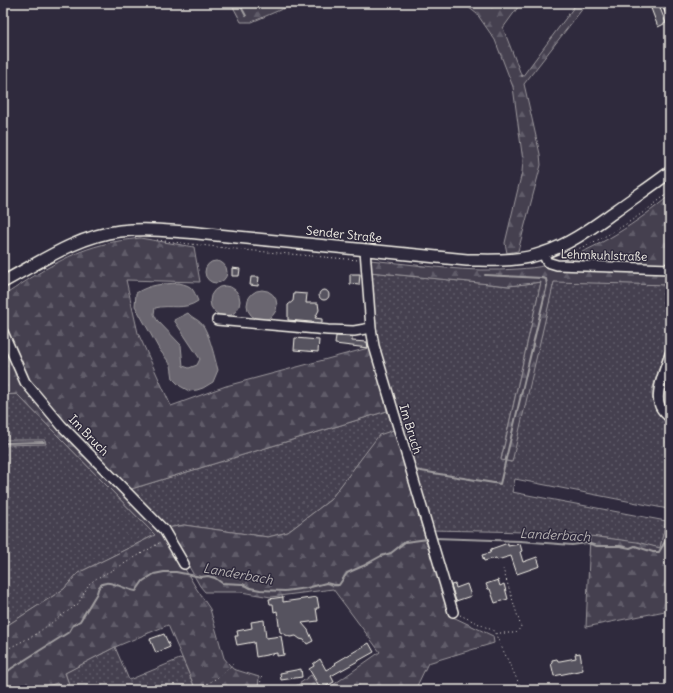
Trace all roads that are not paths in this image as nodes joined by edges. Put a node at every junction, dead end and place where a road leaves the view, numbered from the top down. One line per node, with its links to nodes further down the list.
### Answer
1 (670, 172): 2 (main road, Sender Straße)
2 (543, 253): 3 (main road, Sender Straße); 4 (street, Lehmkuhlstraße)
3 (365, 255): 5 (main road, Sender Straße); 7 (street, Im Bruch)
4 (670, 269)
5 (3, 282)
6 (217, 320): 7 (street)
7 (371, 328): 12 (street, Im Bruch)
8 (3, 332): 11 (street, Im Bruch)
9 (670, 354): 10 (street)
10 (670, 418)
11 (184, 564)
12 (453, 612)

